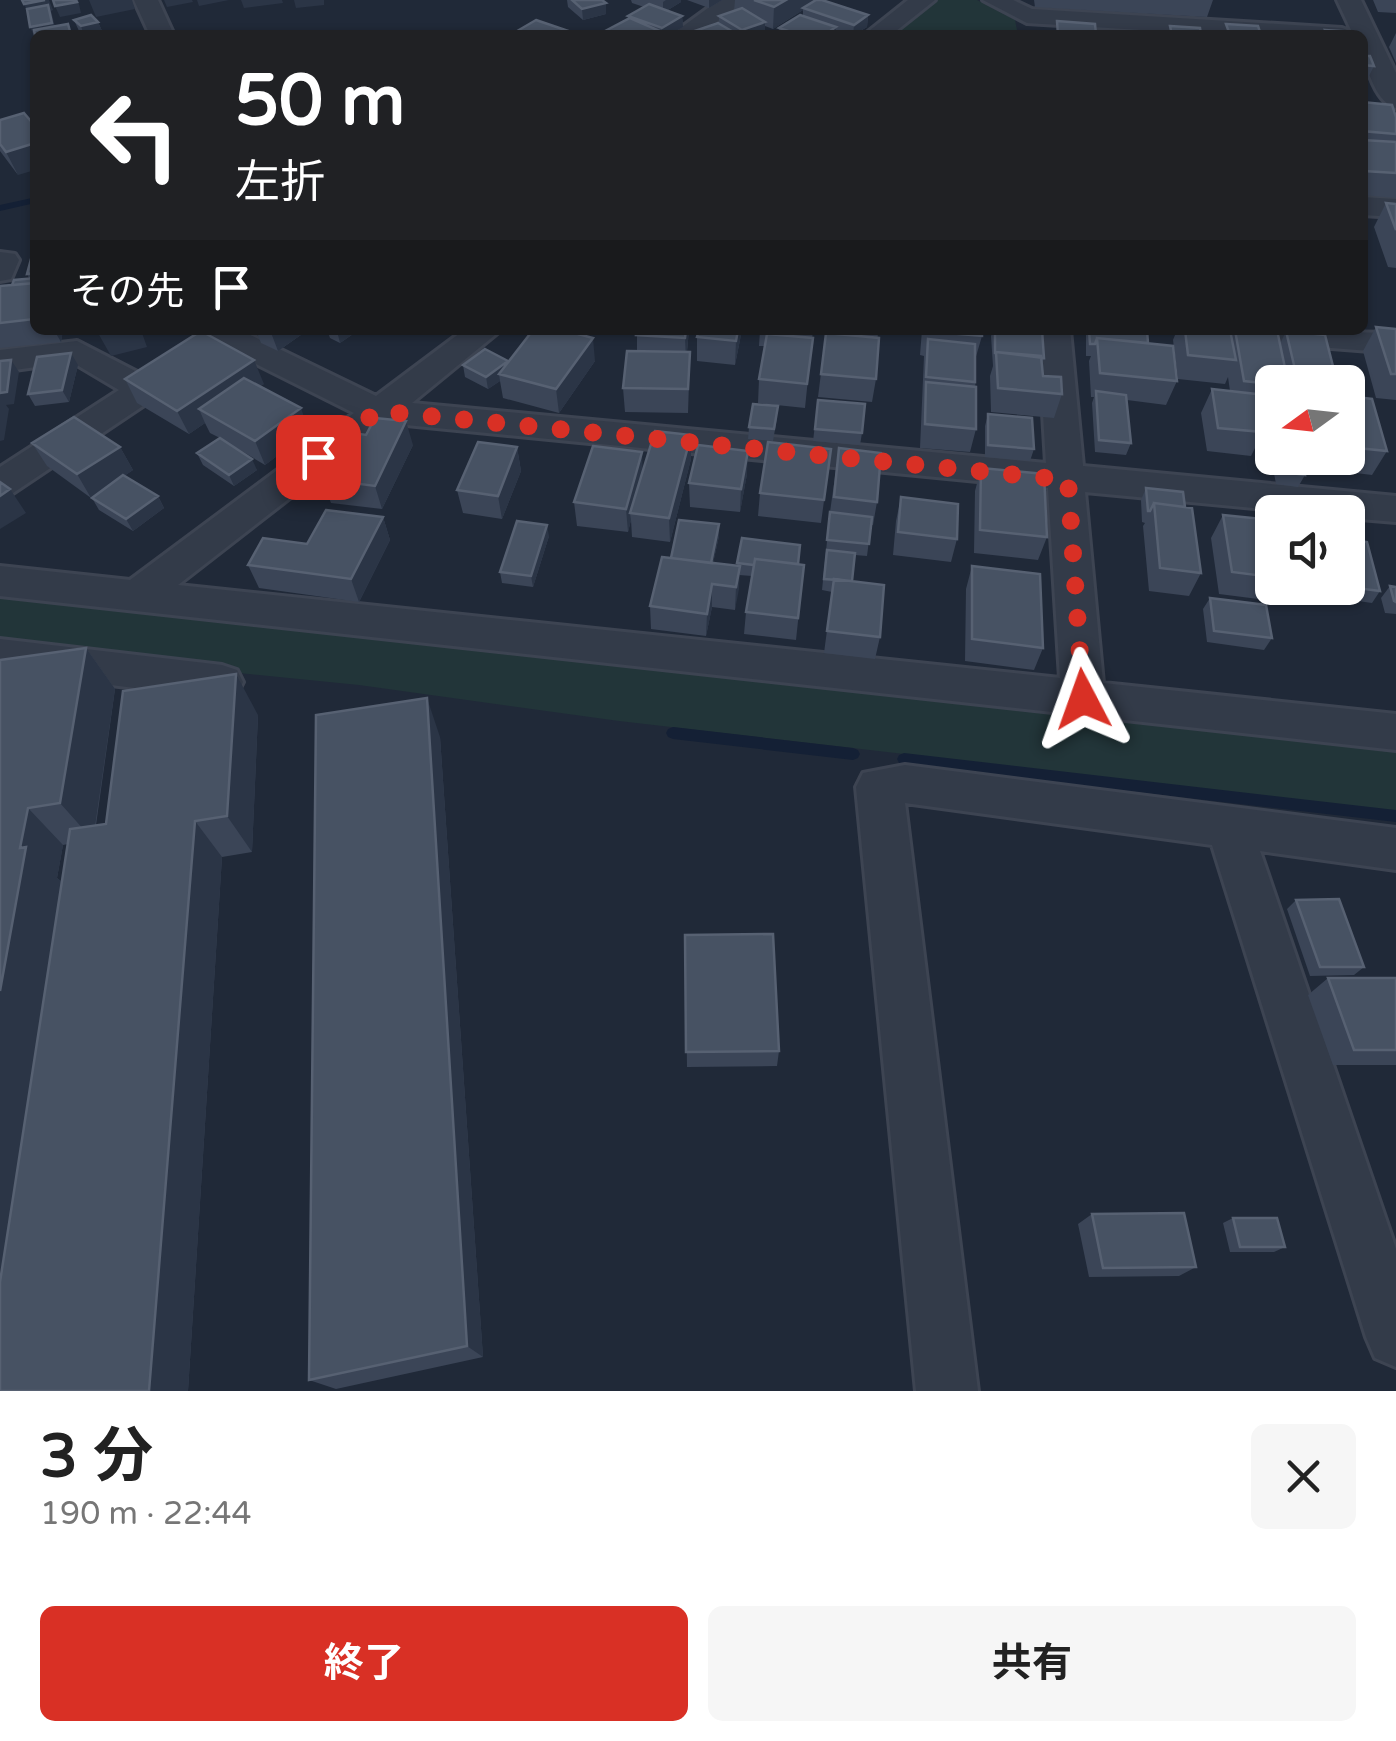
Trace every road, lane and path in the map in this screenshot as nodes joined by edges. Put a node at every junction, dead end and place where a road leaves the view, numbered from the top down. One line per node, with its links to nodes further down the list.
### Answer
1 (146, 0): 7 (street)
2 (735, 0): 8 (street)
3 (923, 0): 9 (street)
4 (994, 0): 6 (street)
5 (1349, 0): 11 (street)
6 (1028, 26): 10 (street)
7 (160, 30)
8 (691, 30)
9 (883, 30)
10 (1160, 30)
11 (1356, 30)
12 (1368, 37): 13 (street)
13 (1396, 38)
14 (1368, 62): 15 (street)
15 (1390, 113)
16 (1368, 206): 17 (street)
17 (1396, 208)
18 (0, 261): 19 (street)
19 (0, 272)
20 (227, 335): 27 (street)
21 (234, 335): 28 (street)
22 (478, 335): 28 (street)
23 (1054, 335): 29 (street)
24 (1293, 335): 25 (street)
25 (1396, 343)
26 (0, 361): 27 (street)
27 (143, 390): 30 (street)
28 (378, 411): 29 (street); 33 (street)
29 (1068, 480): 31 (street); 36 (street)
30 (0, 484)
31 (1396, 510)
32 (0, 581): 33 (street)
33 (138, 596): 36 (street)
34 (0, 654): 35 (street)
35 (222, 682)
36 (1083, 699): 37 (street)
37 (1396, 732)
38 (1230, 830): 39 (street); 40 (street); 41 (street)
39 (1396, 848)
40 (1396, 1337)
41 (946, 1391)

